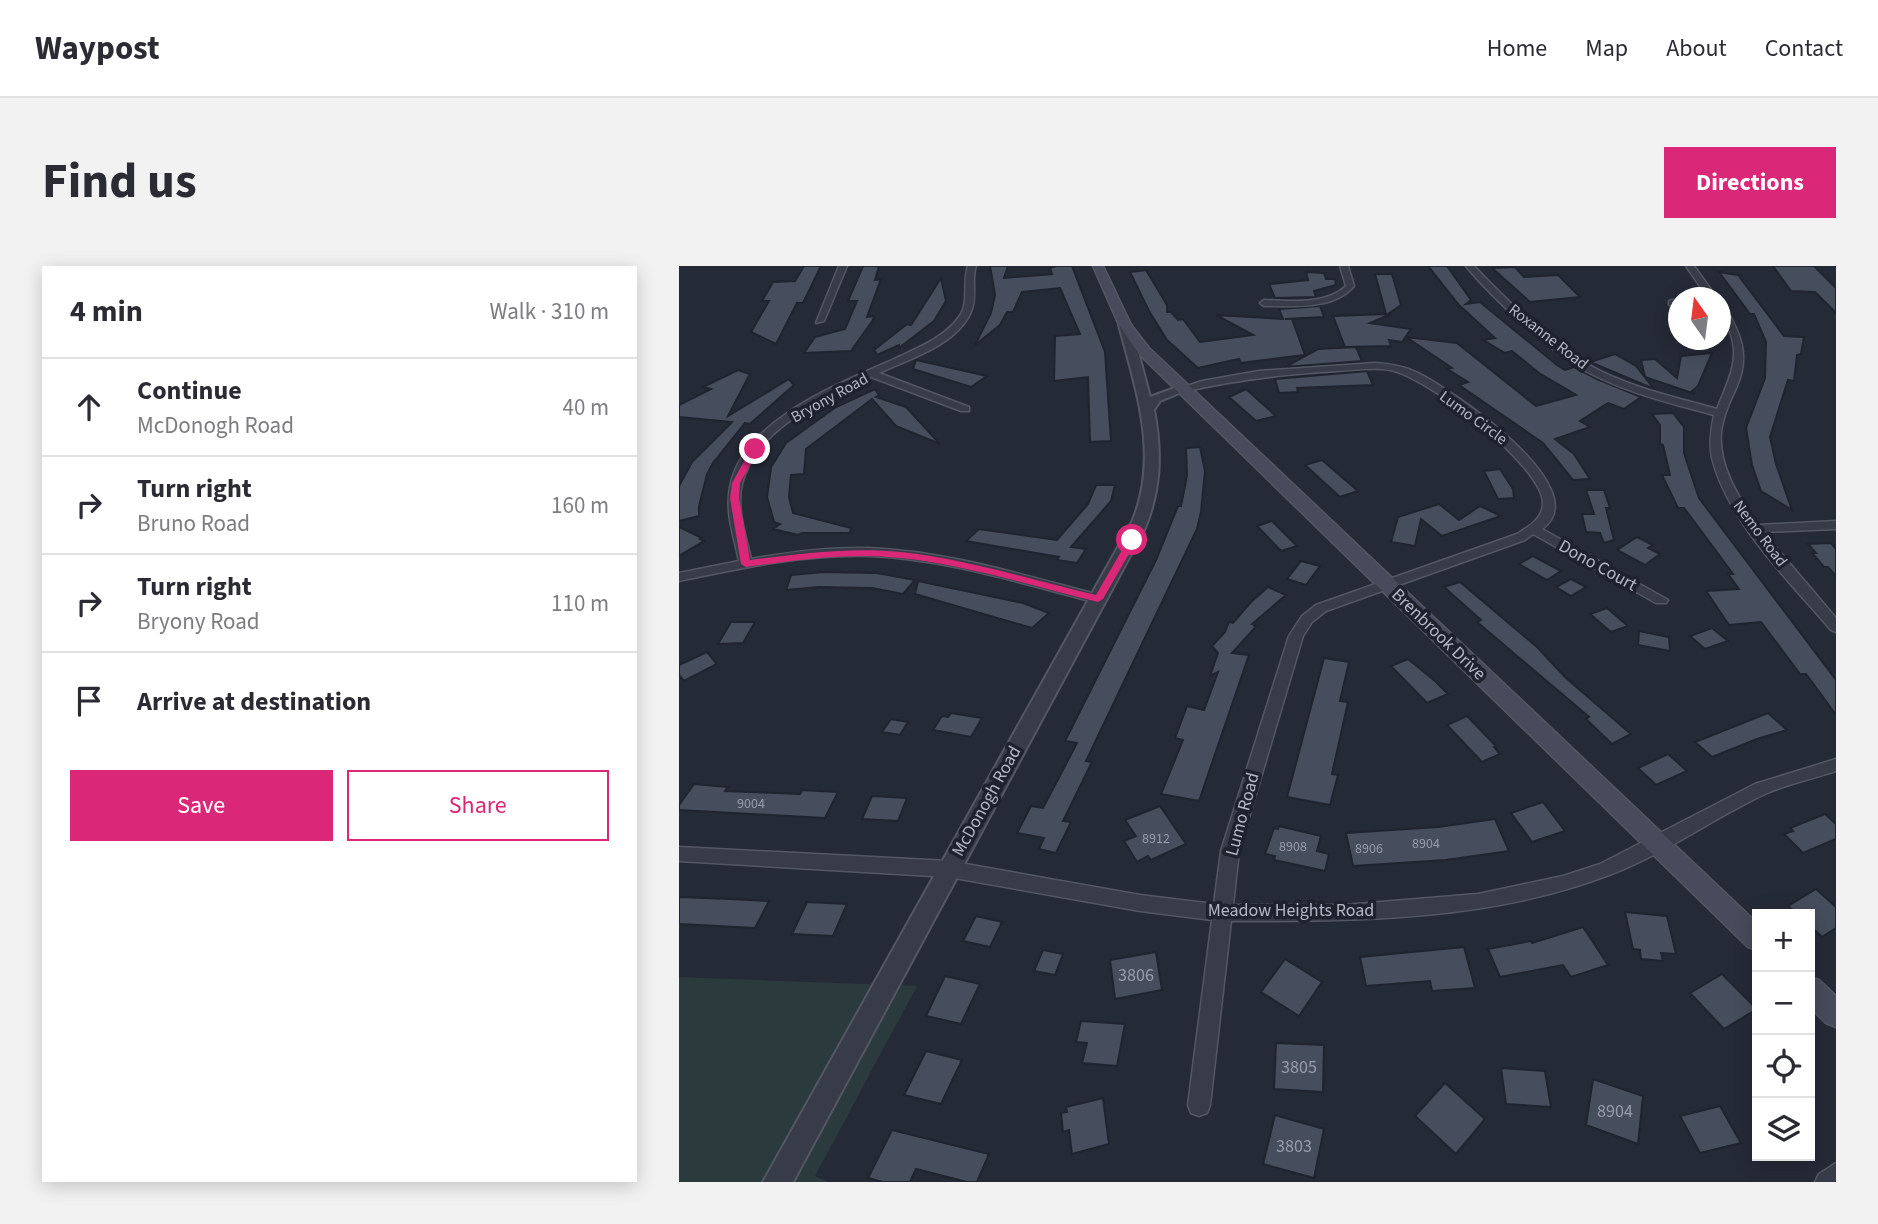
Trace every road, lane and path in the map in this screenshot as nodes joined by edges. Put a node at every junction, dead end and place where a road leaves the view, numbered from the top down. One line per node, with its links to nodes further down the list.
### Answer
1 (843, 266): 9 (street)
2 (972, 266): 12 (street, Bryony Road)
3 (1098, 266): 10 (main road, McDonogh Road)
4 (1344, 266): 8 (street)
5 (1470, 266): 16 (street, Roxanne Road)
6 (1690, 266): 7 (street)
7 (1705, 287)
8 (1264, 303)
9 (819, 321)
10 (1125, 325): 13 (main road, Brenbrook Drive); 15 (street, McDonogh Road)
11 (1731, 328): 16 (street, Nemo Road)
12 (871, 374): 14 (street); 20 (street, Bryony Road)
13 (1183, 389): 15 (street); 19 (street, Lumo Circle); 22 (main road, Brenbrook Drive)
14 (965, 409)
15 (1148, 409): 23 (street, McDonogh Road)
16 (1720, 413): 18 (street, Nemo Road)
17 (1836, 524): 18 (street)
18 (1755, 529): 25 (street, Nemo Road)
19 (1535, 530): 22 (street); 24 (street, Dono Court)
20 (746, 564): 21 (street); 23 (street)
21 (679, 577)
22 (1387, 583): 27 (main road, Brenbrook Drive); 30 (street, Lumo Road)
23 (1098, 599): 29 (street, McDonogh Road)
24 (1661, 600)
25 (1836, 627)
26 (1836, 765): 27 (street, Meadow Heights Road)
27 (1658, 844): 30 (street, Meadow Heights Road); 31 (main road, Brenbrook Drive)
28 (679, 854): 29 (street, Meadow Heights Road)
29 (949, 869): 30 (street, Meadow Heights Road); 36 (street, McDonogh Road)
30 (1221, 913): 34 (street, Lumo Road)
31 (1752, 934)
32 (1815, 994): 33 (main road)
33 (1836, 1014)
34 (1199, 1105)
35 (1836, 1175): 37 (street)
36 (776, 1182)
37 (1827, 1182)

